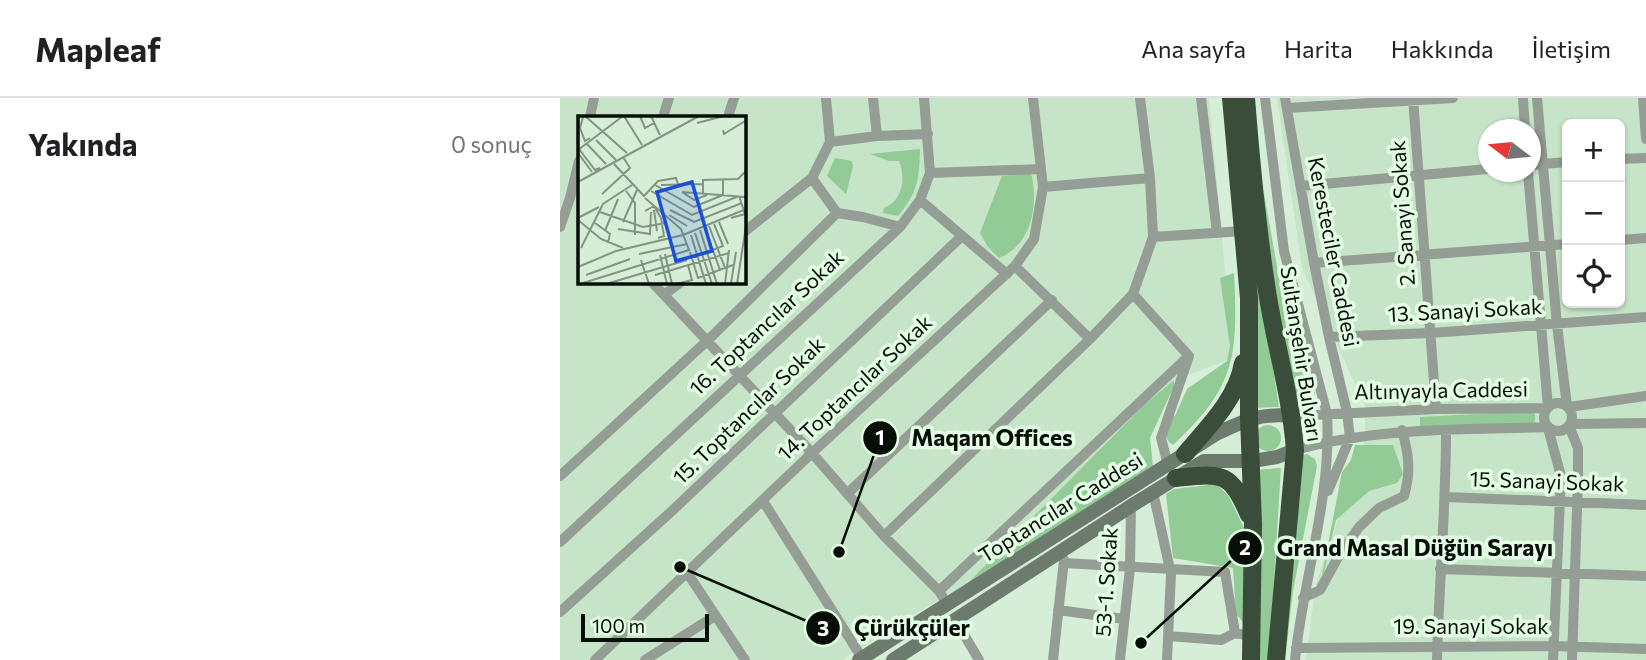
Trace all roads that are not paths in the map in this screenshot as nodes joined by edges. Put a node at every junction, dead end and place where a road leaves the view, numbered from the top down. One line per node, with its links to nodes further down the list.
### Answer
1 (594, 98): 19 (street)
2 (668, 98): 20 (street)
3 (734, 98): 21 (street)
4 (826, 98): 26 (street)
5 (873, 98): 24 (street)
6 (924, 98): 23 (street, 16. Toptancılar Sokak)
7 (1034, 98): 32 (street, 14. Toptancılar Sokak)
8 (1140, 98): 37 (street)
9 (1201, 98): 49 (street)
10 (1231, 98): 48 (highway, Sultanşehir Bulvarı)
11 (1246, 98): 84 (highway, Sultanşehir Bulvarı)
12 (1265, 98): 83 (street)
13 (1453, 98): 17 (street)
14 (1523, 98): 22 (street)
15 (1537, 98): 30 (street)
16 (1643, 98): 25 (street)
17 (1414, 99): 18 (street); 35 (street, 2. Sanayi Sokak)
18 (1286, 103): 39 (street, Keresteciler Caddesi)
19 (590, 116)
20 (663, 116)
21 (728, 116)
22 (1524, 119)
23 (928, 134): 24 (street); 34 (street, 16. Toptancılar Sokak)
24 (877, 136): 26 (street)
25 (1646, 139)
26 (830, 142): 36 (street)
27 (1646, 158): 28 (street)
28 (1625, 159)
29 (1562, 162): 30 (street)
30 (1543, 164): 56 (street)
31 (578, 165): 41 (street)
32 (1041, 169): 34 (street); 40 (street, 14. Toptancılar Sokak)
33 (1478, 170): 35 (street)
34 (930, 173): 42 (street, 16. Toptancılar Sokak)
35 (1419, 176): 39 (street); 57 (street, 2. Sanayi Sokak)
36 (812, 178): 44 (street); 47 (street)
37 (1150, 178): 40 (street); 51 (street)
38 (1529, 182): 55 (street)
39 (1301, 186): 58 (street, Keresteciler Caddesi)
40 (1043, 187): 59 (street, 14. Toptancılar Sokak)
41 (570, 198): 43 (street); 45 (street)
42 (920, 200): 46 (street, 16. Toptancılar Sokak); 50 (street)
43 (578, 207)
44 (837, 214): 46 (street); 74 (street)
45 (560, 227)
46 (900, 227): 76 (street, 16. Toptancılar Sokak)
47 (746, 230)
48 (1242, 231): 49 (street); 71 (highway, Sultanşehir Bulvarı)
49 (1217, 233): 51 (street)
50 (962, 236): 60 (street); 82 (street, 15. Toptancılar Sokak)
51 (1153, 237): 65 (street)
52 (1646, 238): 53 (street)
53 (1625, 240)
54 (1562, 244): 56 (street)
55 (1534, 245): 56 (street); 57 (street); 69 (street)
56 (1550, 245): 68 (street)
57 (1425, 255): 58 (street); 70 (street, 2. Sanayi Sokak)
58 (1314, 263): 72 (street, Keresteciler Caddesi)
59 (1015, 267): 60 (street, 14. Toptancılar Sokak); 66 (street)
60 (1007, 274): 94 (street, 14. Toptancılar Sokak)
61 (654, 284): 64 (street)
62 (668, 284): 64 (street)
63 (678, 284): 64 (street)
64 (665, 294): 74 (street)
65 (1133, 294): 73 (street); 75 (street)
66 (1052, 300): 73 (street); 100 (street)
67 (1646, 317): 68 (street, 13. Sanayi Sokak)
68 (1556, 325): 69 (street, 13. Sanayi Sokak); 79 (street)
69 (1542, 326): 70 (street, 13. Sanayi Sokak); 78 (street)
70 (1431, 334): 72 (street, 13. Sanayi Sokak); 80 (street, 2. Sanayi Sokak)
71 (1249, 336): 85 (highway, Sultanşehir Bulvarı); 95 (highway)
72 (1329, 337): 81 (street, Keresteciler Caddesi)
73 (1090, 340): 109 (street)
74 (707, 341): 76 (street); 98 (street)
75 (1189, 356): 97 (street); 119 (street)
76 (738, 376): 82 (street); 110 (street, 16. Toptancılar Sokak)
77 (1646, 396): 79 (street)
78 (1548, 407): 79 (street); 80 (street, Altınyayla Caddesi); 88 (street)
79 (1568, 407): 87 (street)
80 (1436, 409): 81 (street, Altınyayla Caddesi)
81 (1347, 412): 83 (street, Altınyayla Caddesi); 91 (street, Keresteciler Caddesi)
82 (773, 413): 94 (street); 123 (street, 15. Toptancılar Sokak)
83 (1327, 414): 84 (street, Altınyayla Caddesi); 92 (street)
84 (1293, 416): 85 (street, Toptancılar Caddesi); 93 (highway, Sultanşehir Bulvarı)
85 (1249, 418): 95 (street, Toptancılar Caddesi); 96 (highway, Sultanşehir Bulvarı)
86 (1646, 423): 87 (street)
87 (1570, 425): 88 (street); 105 (street)
88 (1548, 428): 90 (street, Altınyayla Caddesi); 104 (street)
89 (1402, 430): 90 (street, Altınyayla Caddesi); 91 (street, Altınyayla Caddesi); 120 (street)
90 (1446, 430): 101 (street)
91 (1350, 438): 92 (street, Altınyayla Caddesi); 102 (street)
92 (1328, 441): 93 (street, Altınyayla Caddesi); 102 (street)
93 (1295, 450): 96 (street, Toptancılar Caddesi); 144 (highway, Sultanşehir Bulvarı)
94 (812, 453): 100 (street); 103 (street, 14. Toptancılar Sokak)
95 (1185, 454): 97 (street, Toptancılar Caddesi)
96 (1252, 461): 97 (street, Toptancılar Caddesi); 108 (highway, Sultanşehir Bulvarı)
97 (1172, 471): 99 (street, Toptancılar Caddesi); 108 (highway); 121 (street, Toptancılar Caddesi)
98 (560, 476)
99 (1153, 492): 107 (street, Toptancılar Caddesi); 113 (street)
100 (848, 493): 109 (street)
101 (1446, 497): 104 (street, 15. Sanayi Sokak); 114 (street)
102 (1323, 501): 120 (street)
103 (763, 502): 117 (street, 14. Toptancılar Sokak); 135 (street)
104 (1559, 502): 105 (street, 15. Sanayi Sokak); 115 (street)
105 (1578, 503): 106 (street, 15. Sanayi Sokak); 116 (street)
106 (1646, 505)
107 (1131, 506): 111 (street, Toptancılar Caddesi); 112 (street, 53-1. Sokak)
108 (1253, 524): 127 (highway, Sultanşehir Bulvarı)
109 (884, 536): 119 (street)
110 (560, 542)
111 (1064, 557): 112 (street); 122 (street); 126 (street, Toptancılar Caddesi)
112 (1130, 568): 113 (street); 125 (street, 53-1. Sokak)
113 (1170, 568): 127 (street); 128 (street)
114 (1440, 569): 115 (street); 129 (street)
115 (1557, 572): 116 (street); 130 (street)
116 (1575, 572): 118 (street); 131 (street)
117 (688, 575): 124 (street); 136 (street, 14. Toptancılar Sokak)
118 (1646, 576)
119 (939, 591): 121 (street)
120 (1303, 598): 132 (street)
121 (947, 604): 135 (street, Toptancılar Caddesi)
122 (1058, 610): 125 (street); 140 (street)
123 (560, 612)
124 (715, 616): 134 (street); 137 (street)
125 (1125, 619): 141 (street, 53-1. Sokak)
126 (956, 621): 138 (street, Toptancılar Caddesi); 139 (street)
127 (1243, 634): 128 (street); 143 (highway, Sultanşehir Bulvarı)
128 (1168, 636): 142 (street)
129 (1437, 646): 130 (street, 19. Sanayi Sokak); 132 (street, 19. Sanayi Sokak); 146 (street)
130 (1553, 646): 131 (street, 19. Sanayi Sokak); 147 (street)
131 (1572, 647): 133 (street, 19. Sanayi Sokak); 148 (street)
132 (1296, 648): 145 (street)
133 (1646, 649)
134 (742, 659)
135 (861, 659)
136 (596, 660)
137 (645, 660)
138 (893, 660)
139 (979, 660)
140 (1053, 660)
141 (1120, 660)
142 (1167, 660)
143 (1251, 660)
144 (1276, 660)
145 (1295, 660)
146 (1437, 660)
147 (1553, 660)
148 (1572, 660)

